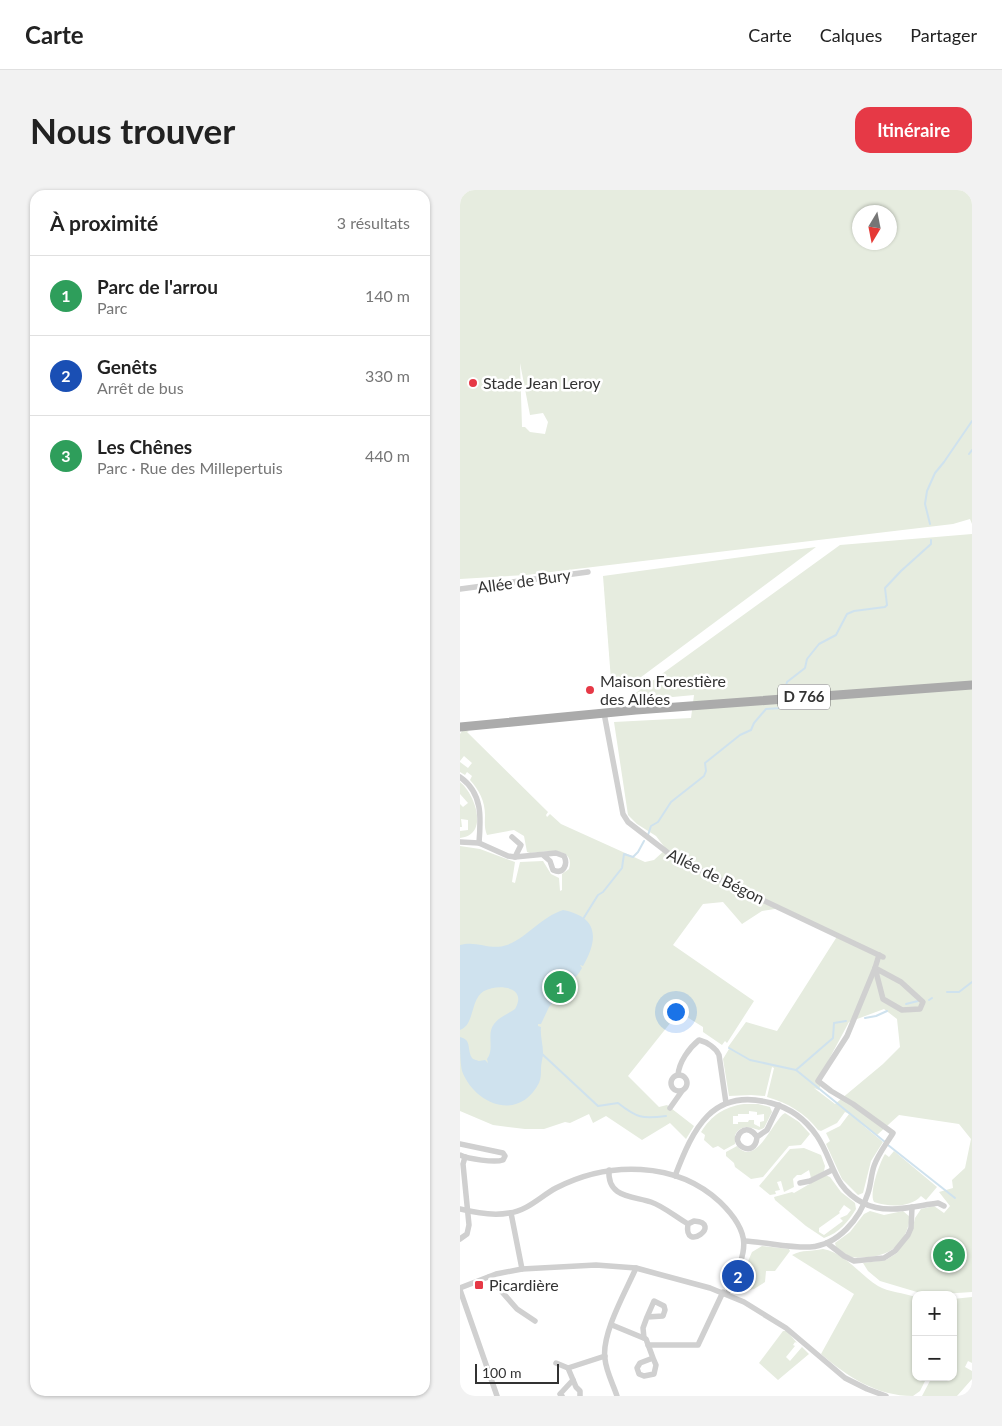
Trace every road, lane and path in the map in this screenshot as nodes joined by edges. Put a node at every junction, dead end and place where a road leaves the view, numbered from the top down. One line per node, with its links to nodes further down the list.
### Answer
1 (588, 572): 2 (street, Allée de Bury)
2 (460, 590)
3 (972, 685): 4 (main road, D 766)
4 (604, 713): 5 (main road, D 766); 12 (street, Allée de Bégon)
5 (460, 728)
6 (460, 777): 9 (street)
7 (512, 837): 11 (street)
8 (460, 842): 9 (street)
9 (479, 843): 11 (street)
10 (544, 854): 11 (street)
11 (515, 857)
12 (874, 968): 12 (street); 25 (street)
13 (678, 1075): 14 (street); 14 (street); 15 (street)
14 (682, 1091): 17 (street)
15 (726, 1103): 16 (street); 23 (street)
16 (779, 1105): 18 (street); 22 (street)
17 (670, 1108)
18 (757, 1137)
19 (463, 1144): 20 (street); 20 (street)
20 (462, 1156): 29 (street)
21 (609, 1170): 23 (street); 30 (street); 31 (street)
22 (832, 1170): 24 (street); 25 (street)
23 (675, 1176): 33 (street)
24 (800, 1183)
25 (864, 1204): 27 (street); 34 (street)
26 (944, 1206): 27 (street)
27 (912, 1207): 34 (street)
28 (460, 1209): 29 (street)
29 (468, 1211): 30 (street); 32 (street)
30 (511, 1213): 36 (street)
31 (688, 1224)
32 (460, 1239)
33 (744, 1241): 34 (street); 39 (street)
34 (827, 1243)
35 (636, 1268): 36 (street); 39 (street); 42 (street)
36 (522, 1269): 37 (street)
37 (489, 1277): 38 (street); 41 (street)
38 (460, 1289): 50 (street)
39 (725, 1293): 44 (street); 54 (street)
40 (647, 1318): 43 (street)
41 (535, 1321)
42 (612, 1325): 43 (street); 45 (street)
43 (644, 1338): 44 (street)
44 (648, 1345): 46 (street)
45 (605, 1356): 48 (street); 53 (street)
46 (653, 1358)
47 (556, 1363): 48 (street)
48 (568, 1368): 49 (street)
49 (573, 1380): 51 (street); 52 (street)
50 (497, 1396)
51 (562, 1396)
52 (580, 1396)
53 (617, 1396)
54 (886, 1396)

